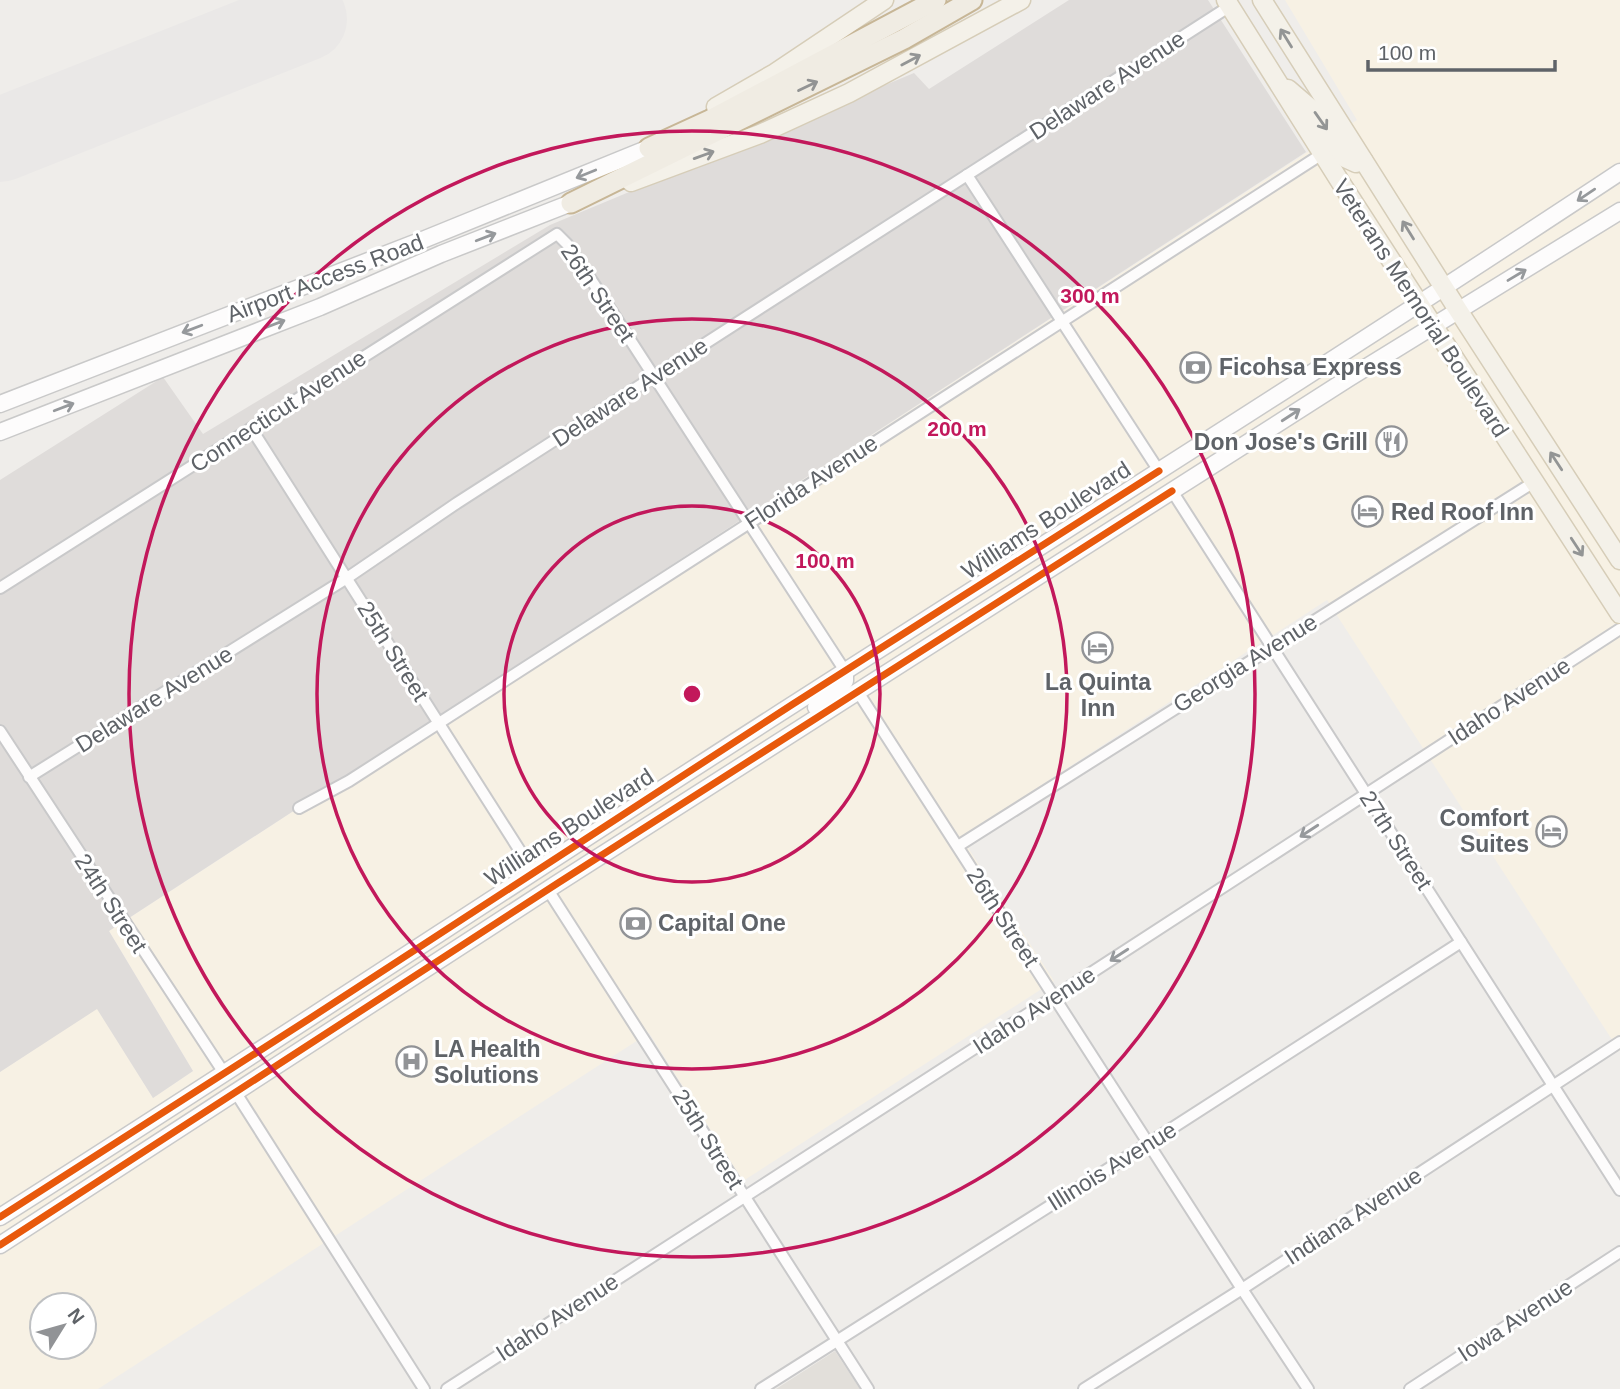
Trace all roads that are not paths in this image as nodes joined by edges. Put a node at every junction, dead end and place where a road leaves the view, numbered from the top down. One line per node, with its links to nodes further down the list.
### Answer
1 (884, 0): 9 (main road)
2 (936, 0): 7 (highway)
3 (972, 0): 7 (highway)
4 (1021, 0): 14 (main road, one-way to 4)
5 (1262, 0): 11 (main road, Veterans Memorial Boulevard, one-way to 5)
6 (1228, 3): 8 (main road, Veterans Memorial Boulevard); 13 (street, Delaware Avenue)
7 (900, 31): 9 (highway); 14 (highway, one-way to 7)
8 (1275, 78): 10 (main road, Veterans Memorial Boulevard); 11 (main road, one-way to 11)
9 (649, 148): 23 (main road, Airport Access Road, one-way to 23)
10 (1322, 154): 18 (main road, Veterans Memorial Boulevard); 20 (street, Florida Avenue)
11 (1363, 160): 17 (main road, Veterans Memorial Boulevard, one-way to 11)
12 (1620, 172): 17 (main road, Williams Boulevard, one-way to 17)
13 (967, 176): 20 (street); 22 (street, Delaware Avenue)
14 (571, 204): 25 (main road, Airport Access Road, one-way to 14)
15 (1620, 211): 19 (main road, Williams Boulevard, one-way to 15)
16 (555, 234): 22 (street, 26th Street); 24 (street, Connecticut Avenue)
17 (1444, 287): 18 (main road, Williams Boulevard); 19 (main road, Veterans Memorial Boulevard)
18 (1418, 304): 21 (main road, Veterans Memorial Boulevard); 26 (main road, Williams Boulevard)
19 (1458, 310): 21 (main road, Williams Boulevard); 30 (main road, Veterans Memorial Boulevard, one-way to 19)
20 (1062, 322): 26 (street); 31 (street, Florida Avenue)
21 (1432, 326): 27 (main road, Veterans Memorial Boulevard); 28 (main road, Williams Boulevard, one-way to 21)
22 (654, 377): 31 (street, 26th Street); 33 (street, Delaware Avenue)
23 (0, 404)
24 (251, 428): 33 (street, 25th Street); 34 (street, Connecticut Avenue)
25 (0, 432)
26 (1159, 471): 38 (main road, Williams Boulevard)
27 (1534, 482): 29 (main road, Veterans Memorial Boulevard); 37 (street, Georgia Avenue)
28 (1172, 491): 37 (street, 27th Street); 39 (main road, Williams Boulevard)
29 (1554, 513): 30 (main road); 35 (main road, Veterans Memorial Boulevard, one-way to 35)
30 (1594, 520): 32 (main road, Veterans Memorial Boulevard)
31 (748, 523): 38 (street, 26th Street); 40 (street, Florida Avenue)
32 (1620, 560)
33 (346, 578): 40 (street, 25th Street); 43 (street, Delaware Avenue)
34 (0, 587)
35 (1620, 614)
36 (1620, 629): 44 (street, Idaho Avenue)
37 (1272, 646): 44 (street, 27th Street); 47 (street, Georgia Avenue)
38 (845, 671): 42 (main road); 46 (main road, Williams Boulevard)
39 (858, 692): 42 (main road, Williams Boulevard); 47 (street, 26th Street)
40 (438, 723): 45 (street, Florida Avenue); 48 (street, 25th Street)
41 (0, 732): 43 (street, 24th Street)
42 (765, 751): 49 (main road, Williams Boulevard)
43 (29, 777): 54 (street, 24th Street)
44 (1367, 794): 50 (street, 27th Street); 51 (street, Idaho Avenue, one-way to 51)
45 (299, 808)
46 (603, 828): 48 (main road, Williams Boulevard); 49 (main road)
47 (958, 846): 51 (street, 26th Street)
48 (534, 873): 52 (main road, Williams Boulevard)
49 (548, 890): 56 (main road, Williams Boulevard); 60 (street, 25th Street)
50 (1461, 942): 55 (street, 27th Street); 58 (street, Illinois Avenue)
51 (1054, 997): 58 (street, 26th Street); 60 (street, Idaho Avenue)
52 (280, 1038): 54 (main road, Williams Boulevard); 56 (main road)
53 (1620, 1042): 55 (street, Indiana Avenue)
54 (224, 1073): 57 (main road); 61 (main road, Williams Boulevard)
55 (1553, 1084): 59 (street, 27th Street); 64 (street, Indiana Avenue)
56 (236, 1093): 57 (main road, Williams Boulevard); 66 (street)
57 (190, 1123): 62 (main road, Williams Boulevard)
58 (1149, 1143): 64 (street, 26th Street); 65 (street, Illinois Avenue)
59 (1620, 1190)
60 (744, 1196): 65 (street, 25th Street); 67 (street, Idaho Avenue)
61 (0, 1217)
62 (0, 1245)
63 (1620, 1252): 72 (street, Iowa Avenue)
64 (1242, 1289): 70 (street, Indiana Avenue); 71 (street, 26th Street)
65 (836, 1340): 68 (street, Illinois Avenue); 69 (street, 25th Street)
66 (424, 1389)
67 (447, 1389)
68 (761, 1389)
69 (868, 1389)
70 (1084, 1389)
71 (1308, 1389)
72 (1410, 1389)

